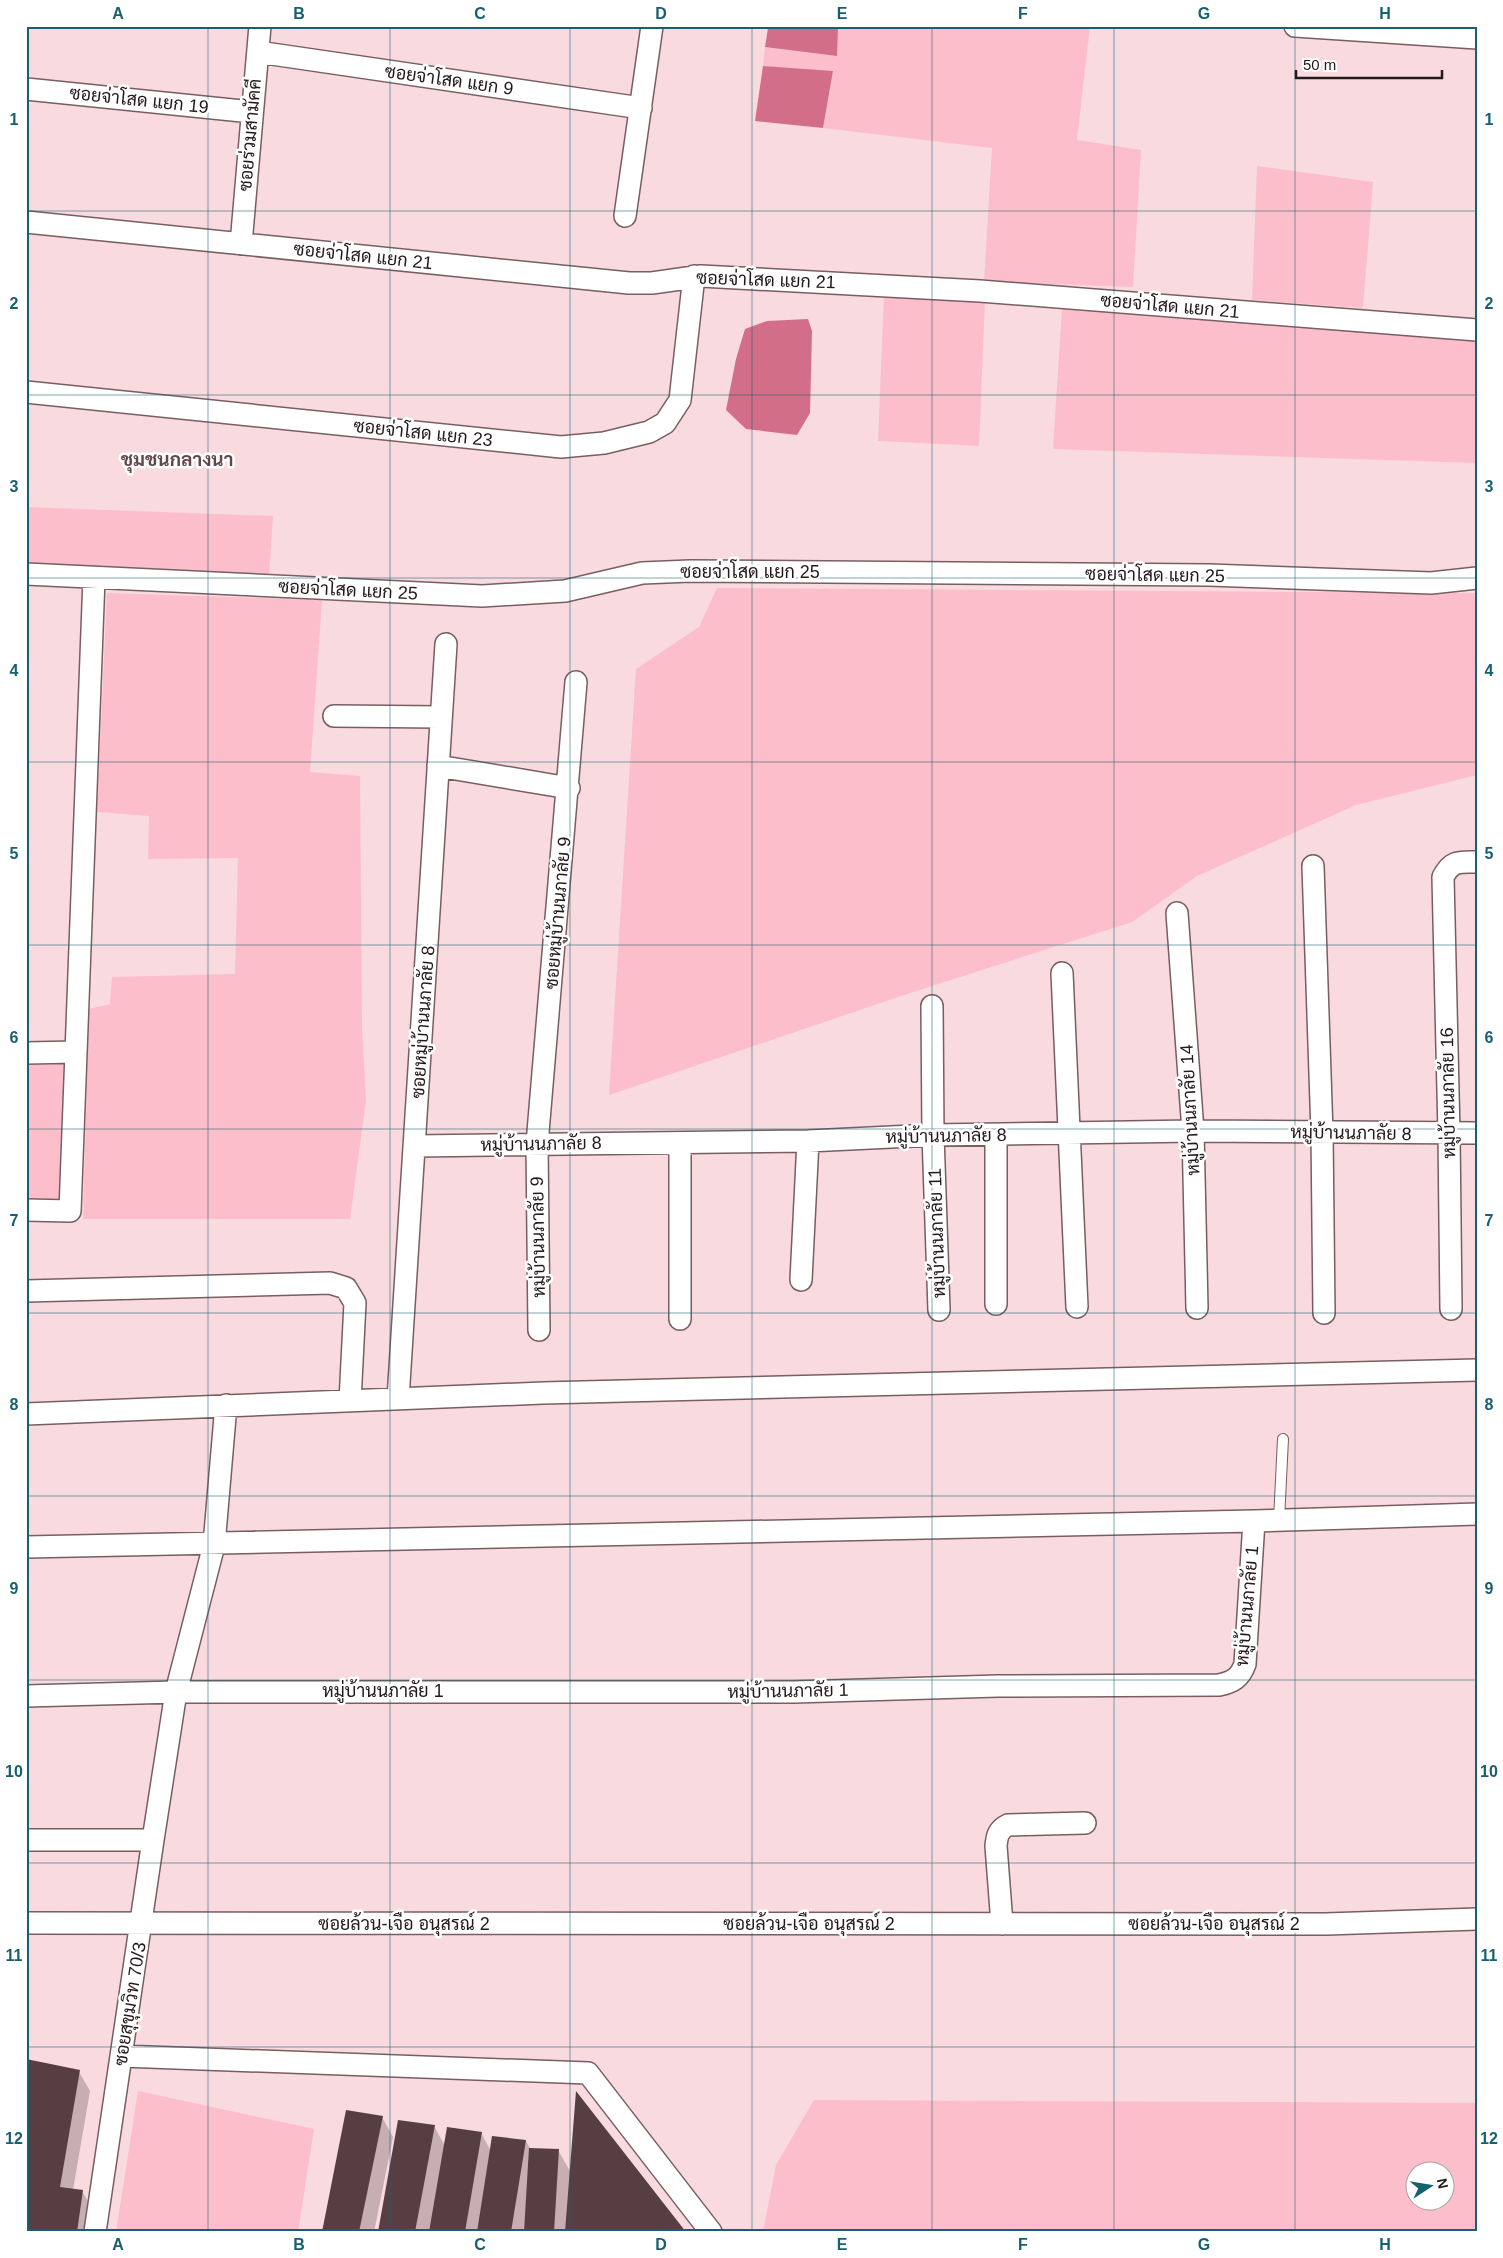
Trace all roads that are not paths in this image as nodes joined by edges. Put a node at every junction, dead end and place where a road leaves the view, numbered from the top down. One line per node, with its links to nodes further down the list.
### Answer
1 (260, 26): 5 (street, ซอยร่วมสามัคคี)
2 (652, 26): 7 (street)
3 (1295, 26): 4 (street)
4 (1477, 38)
5 (258, 52): 7 (street, ซอยจ่าโสด แยก 9); 8 (street, ซอยร่วมสามัคคี)
6 (26, 89): 8 (street, ซอยจ่าโสด แยก 19)
7 (641, 108): 9 (street)
8 (252, 112): 11 (street, ซอยร่วมสามัคคี)
9 (625, 216)
10 (26, 222): 11 (street, ซอยจ่าโสด แยก 21)
11 (241, 244): 12 (street, ซอยจ่าโสด แยก 21)
12 (694, 276): 13 (street, ซอยจ่าโสด แยก 21); 14 (street, ซอยจ่าโสด แยก 23)
13 (1477, 330)
14 (26, 392)
15 (26, 574): 16 (street, ซอยจ่าโสด แยก 25)
16 (94, 578): 17 (street, ซอยจ่าโสด แยก 25); 29 (street)
17 (1477, 578)
18 (446, 644): 21 (street, ซอยหมู่บ้านนภาลัย 8)
19 (576, 682): 23 (street, ซอยหมู่บ้านนภาลัย 9)
20 (334, 716): 21 (street)
21 (441, 718): 22 (street, ซอยหมู่บ้านนภาลัย 8)
22 (438, 766): 23 (street); 41 (street, ซอยหมู่บ้านนภาลัย 8)
23 (569, 788): 40 (street, ซอยหมู่บ้านนภาลัย 9)
24 (1477, 862): 35 (street, หมู่บ้านนภาลัย 16)
25 (1313, 866): 32 (street)
26 (1177, 913): 31 (street, หมู่บ้านนภาลัย 14)
27 (1062, 973): 34 (street)
28 (932, 1006): 37 (street, หมู่บ้านนภาลัย 11)
29 (76, 1052): 30 (street); 42 (street)
30 (26, 1053)
31 (1193, 1131): 32 (street, หมู่บ้านนภาลัย 8); 34 (street, หมู่บ้านนภาลัย 8); 47 (street, หมู่บ้านนภาลัย 14)
32 (1322, 1133): 35 (street, หมู่บ้านนภาลัย 8); 50 (street)
33 (1477, 1133): 35 (street, หมู่บ้านนภาลัย 8)
34 (1069, 1134): 36 (street, หมู่บ้านนภาลัย 8); 46 (street)
35 (1450, 1134): 48 (street, หมู่บ้านนภาลัย 16)
36 (996, 1135): 37 (street, หมู่บ้านนภาลัย 8); 45 (street)
37 (933, 1136): 38 (street, หมู่บ้านนภาลัย 8); 49 (street, หมู่บ้านนภาลัย 11)
38 (808, 1141): 39 (street, หมู่บ้านนภาลัย 8); 43 (street)
39 (680, 1143): 40 (street, หมู่บ้านนภาลัย 8); 51 (street)
40 (537, 1144): 41 (street, หมู่บ้านนภาลัย 8); 52 (street, หมู่บ้านนภาลัย 9)
41 (415, 1146): 54 (street, ซอยหมู่บ้านนภาลัย 8)
42 (26, 1210)
43 (801, 1280)
44 (26, 1290): 55 (street)
45 (996, 1304)
46 (1077, 1307)
47 (1197, 1308)
48 (1451, 1309)
49 (939, 1310)
50 (1324, 1314)
51 (680, 1319)
52 (539, 1330)
53 (1477, 1370): 54 (street)
54 (398, 1399): 55 (street)
55 (350, 1402): 56 (street)
56 (226, 1406): 57 (street); 62 (street, ซอยสุขุมวิท 70/3)
57 (26, 1414)
58 (1283, 1439): 60 (lane)
59 (1477, 1514): 60 (street)
60 (1279, 1520): 61 (street)
61 (1254, 1521): 62 (street); 64 (street, หมู่บ้านนภาลัย 1)
62 (214, 1545): 63 (street); 64 (street, ซอยสุขุมวิท 70/3)
63 (26, 1548)
64 (176, 1692): 65 (street, หมู่บ้านนภาลัย 1); 68 (street, ซอยสุขุมวิท 70/3)
65 (26, 1696)
66 (1085, 1823): 72 (street)
67 (26, 1840): 68 (street)
68 (152, 1840): 71 (street, ซอยสุขุมวิท 70/3)
69 (1477, 1919): 72 (street, ซอยล้วน-เจือ อนุสรณ์ 2)
70 (26, 1923): 71 (street, ซอยล้วน-เจือ อนุสรณ์ 2)
71 (142, 1924): 72 (street, ซอยล้วน-เจือ อนุสรณ์ 2); 73 (street, ซอยสุขุมวิท 70/3)
72 (1002, 1924)
73 (122, 2056): 74 (street, ซอยสุขุมวิท 70/3); 75 (street)
74 (96, 2232)
75 (711, 2232)

